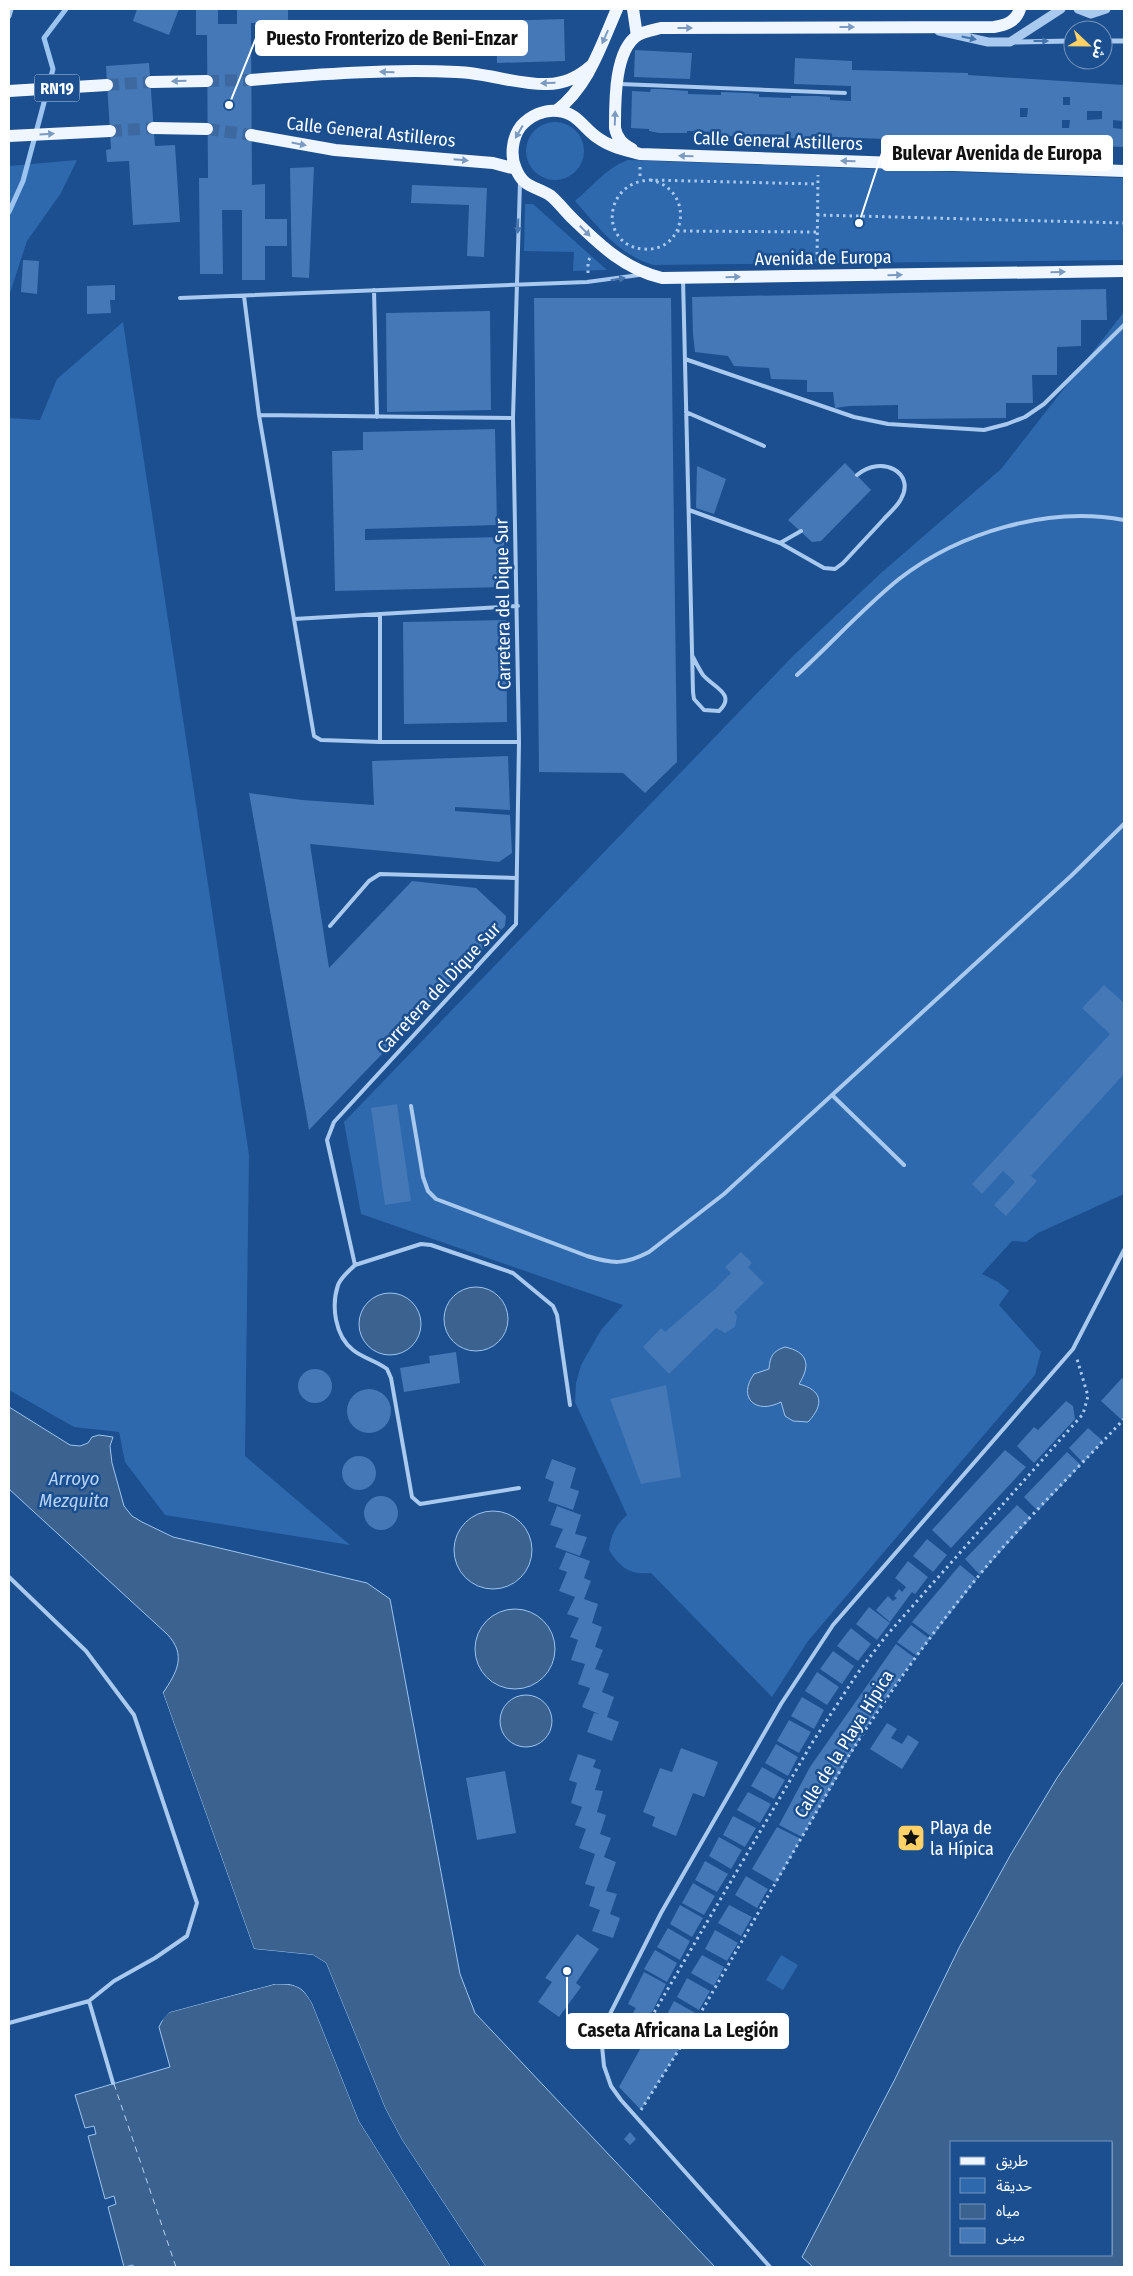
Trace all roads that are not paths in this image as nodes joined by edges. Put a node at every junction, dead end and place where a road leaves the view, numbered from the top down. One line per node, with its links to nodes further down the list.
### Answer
1 (11, 9): 8 (street)
2 (617, 9): 13 (main road, one-way to 13)
3 (633, 9): 10 (main road)
4 (1020, 9): 9 (main road)
5 (1061, 9): 12 (street)
6 (1078, 9): 7 (street)
7 (1106, 9)
8 (9, 16)
9 (922, 27): 10 (main road, one-way to 9); 12 (street, one-way to 12)
10 (637, 36): 17 (main road)
11 (1063, 41): 12 (street, one-way to 11)
12 (1010, 42)
13 (592, 65): 15 (main road, one-way to 15); 21 (main road)
14 (207, 80): 16 (main road, one-way to 16)
15 (251, 80)
16 (151, 82)
17 (618, 84): 20 (lane); 27 (main road, one-way to 17)
18 (104, 85): 19 (main road, RN19)
19 (11, 91)
20 (845, 93)
21 (556, 111): 27 (main road, Calle General Astilleros); 29 (main road, one-way to 29)
22 (153, 128): 23 (main road)
23 (208, 129)
24 (110, 131): 26 (main road, one-way to 24)
25 (251, 135): 29 (main road, Calle General Astilleros, one-way to 29)
26 (9, 136)
27 (640, 154): 28 (main road, Calle General Astilleros, one-way to 27)
28 (1124, 171)
29 (518, 173): 31 (main road, Avenida de Europa, one-way to 31); 33 (lane, Carretera del Dique Sur, one-way to 33)
30 (1124, 271): 32 (main road, Avenida de Europa, one-way to 30)
31 (646, 274): 32 (main road, Avenida de Europa); 33 (lane, one-way to 31)
32 (684, 278): 38 (lane)
33 (516, 284): 34 (lane); 42 (lane, Carretera del Dique Sur)
34 (374, 290): 35 (lane); 41 (lane)
35 (244, 296): 36 (lane); 40 (lane)
36 (180, 298)
37 (1124, 324): 38 (lane)
38 (685, 360): 39 (lane)
39 (686, 412): 43 (lane); 45 (lane)
40 (259, 415): 41 (lane); 51 (lane)
41 (377, 417): 42 (lane)
42 (513, 418): 49 (lane, Carretera del Dique Sur)
43 (764, 446)
44 (857, 475): 48 (lane)
45 (689, 510): 48 (lane); 52 (lane)
46 (1124, 520): 53 (lane)
47 (801, 531): 48 (lane)
48 (780, 543)
49 (518, 606): 50 (lane); 55 (lane, Carretera del Dique Sur)
50 (380, 614): 51 (lane); 54 (lane)
51 (294, 619): 54 (lane)
52 (693, 657): 52 (lane)
53 (797, 675)
54 (380, 742): 55 (lane)
55 (519, 742): 57 (lane, Carretera del Dique Sur)
56 (1124, 824): 59 (lane)
57 (516, 878): 58 (lane); 63 (lane, Carretera del Dique Sur)
58 (330, 926)
59 (833, 1096): 60 (lane); 61 (lane)
60 (411, 1106)
61 (904, 1165)
62 (1124, 1250): 70 (lane)
63 (355, 1264): 64 (lane); 65 (lane)
64 (570, 1405)
65 (519, 1488)
66 (9, 1577): 67 (lane)
67 (89, 2000): 68 (lane); 69 (lane)
68 (9, 2023)
69 (113, 2083)
70 (770, 2267)

